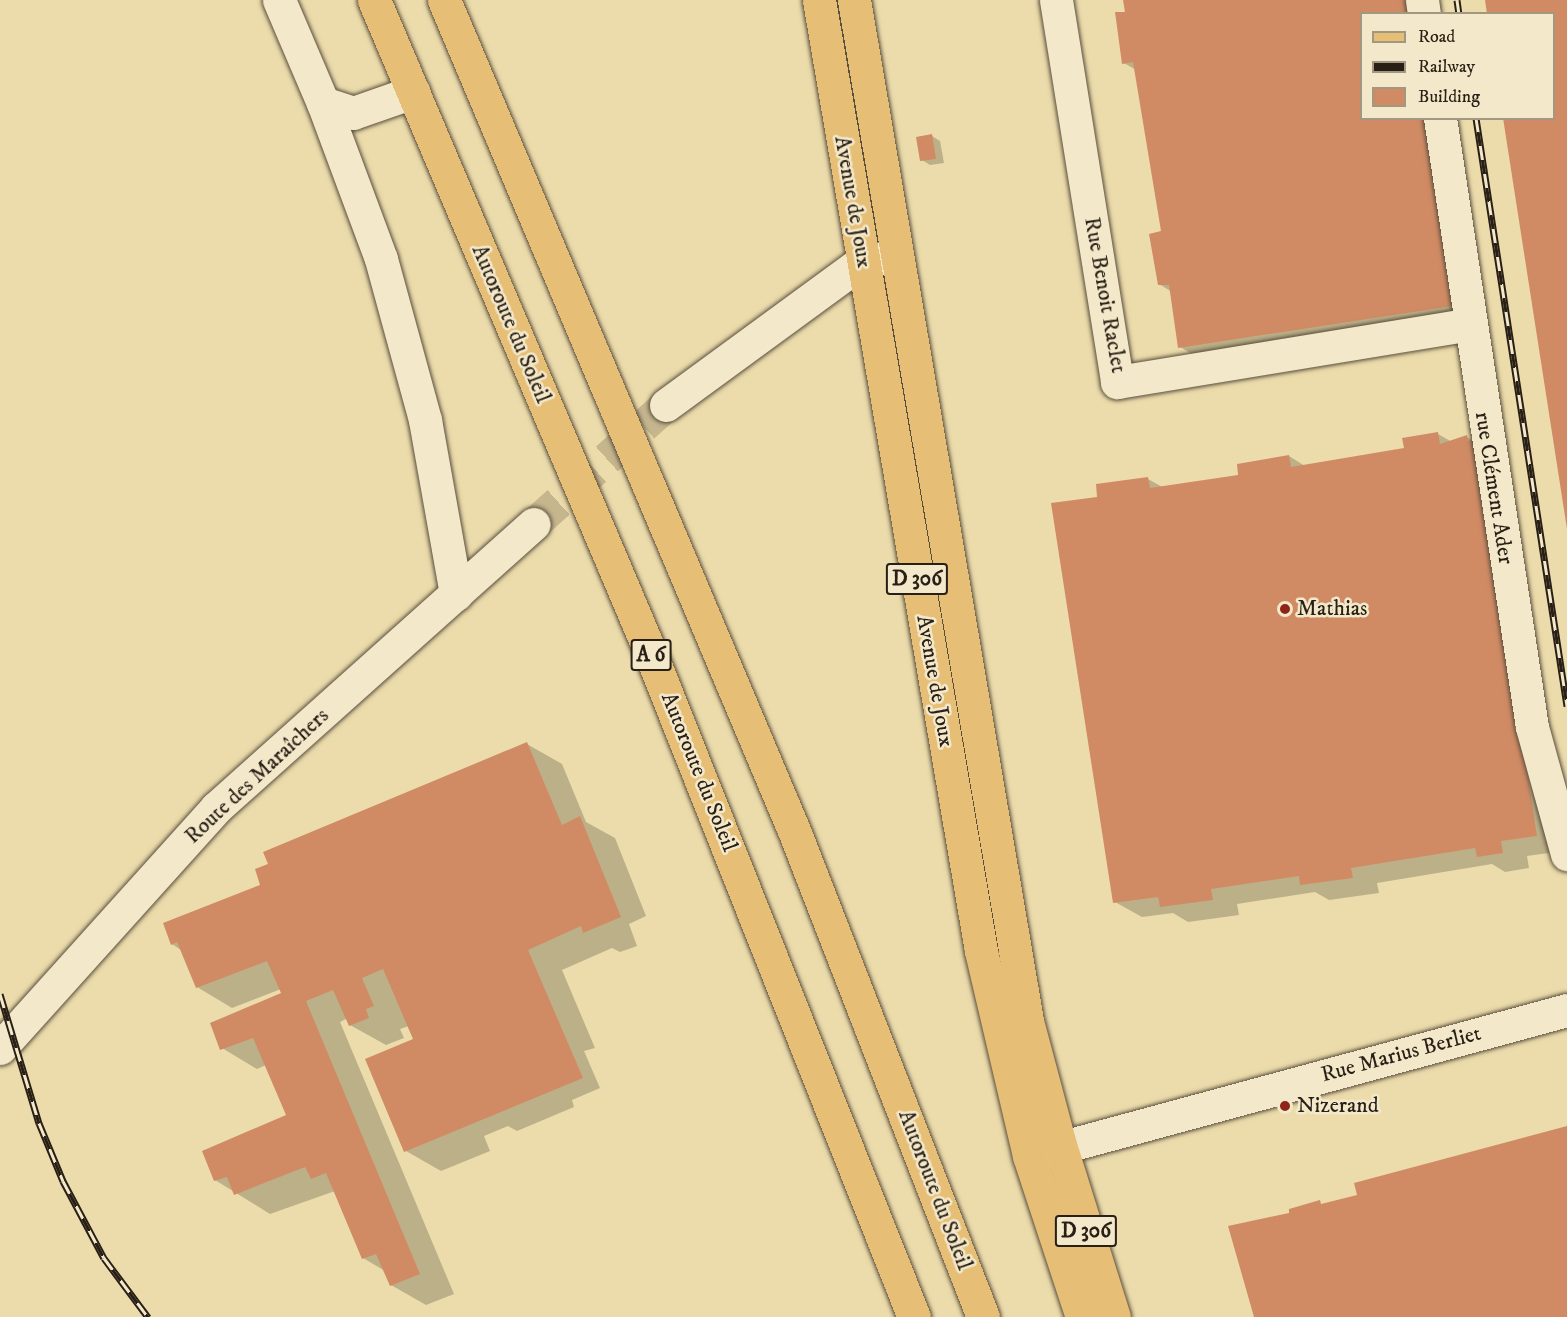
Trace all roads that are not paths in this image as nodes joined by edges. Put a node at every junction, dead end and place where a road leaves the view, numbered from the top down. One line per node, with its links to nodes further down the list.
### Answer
1 (279, 0): 8 (street)
2 (374, 0): 7 (main road, Autoroute du Soleil / A 6)
3 (444, 0): 24 (main road, Autoroute du Soleil)
4 (819, 0): 11 (main road, Avenue de Joux / D 306)
5 (854, 0): 10 (main road, Avenue de Joux / D 306)
6 (1056, 0): 12 (street, Rue Benoit Raclet)
7 (413, 92): 8 (street); 23 (main road, Autoroute du Soleil / A 6)
8 (323, 103): 15 (street)
9 (1440, 120): 12 (street, rue Clément Ader)
10 (897, 255): 11 (street); 16 (main road, Avenue de Joux / D 306)
11 (863, 261): 13 (street); 17 (main road, Avenue de Joux / D 306)
12 (1470, 324): 18 (street, rue Clément Ader)
13 (666, 405)
14 (534, 524): 15 (street, Route des Maraîchers)
15 (456, 594): 20 (street, Route des Maraîchers)
16 (963, 646): 17 (main road); 21 (main road, Avenue de Joux / D 306)
17 (929, 650): 22 (main road, Avenue de Joux / D 306)
18 (1567, 854)
19 (1567, 1010): 21 (street, Rue Marius Berliet)
20 (0, 1048)
21 (1060, 1145): 22 (street, Rue Marius Berliet); 26 (main road, Avenue de Joux / D 306)
22 (1029, 1156): 25 (main road, Avenue de Joux / D 306)
23 (914, 1317)
24 (983, 1317)
25 (1082, 1317)
26 (1114, 1317)

